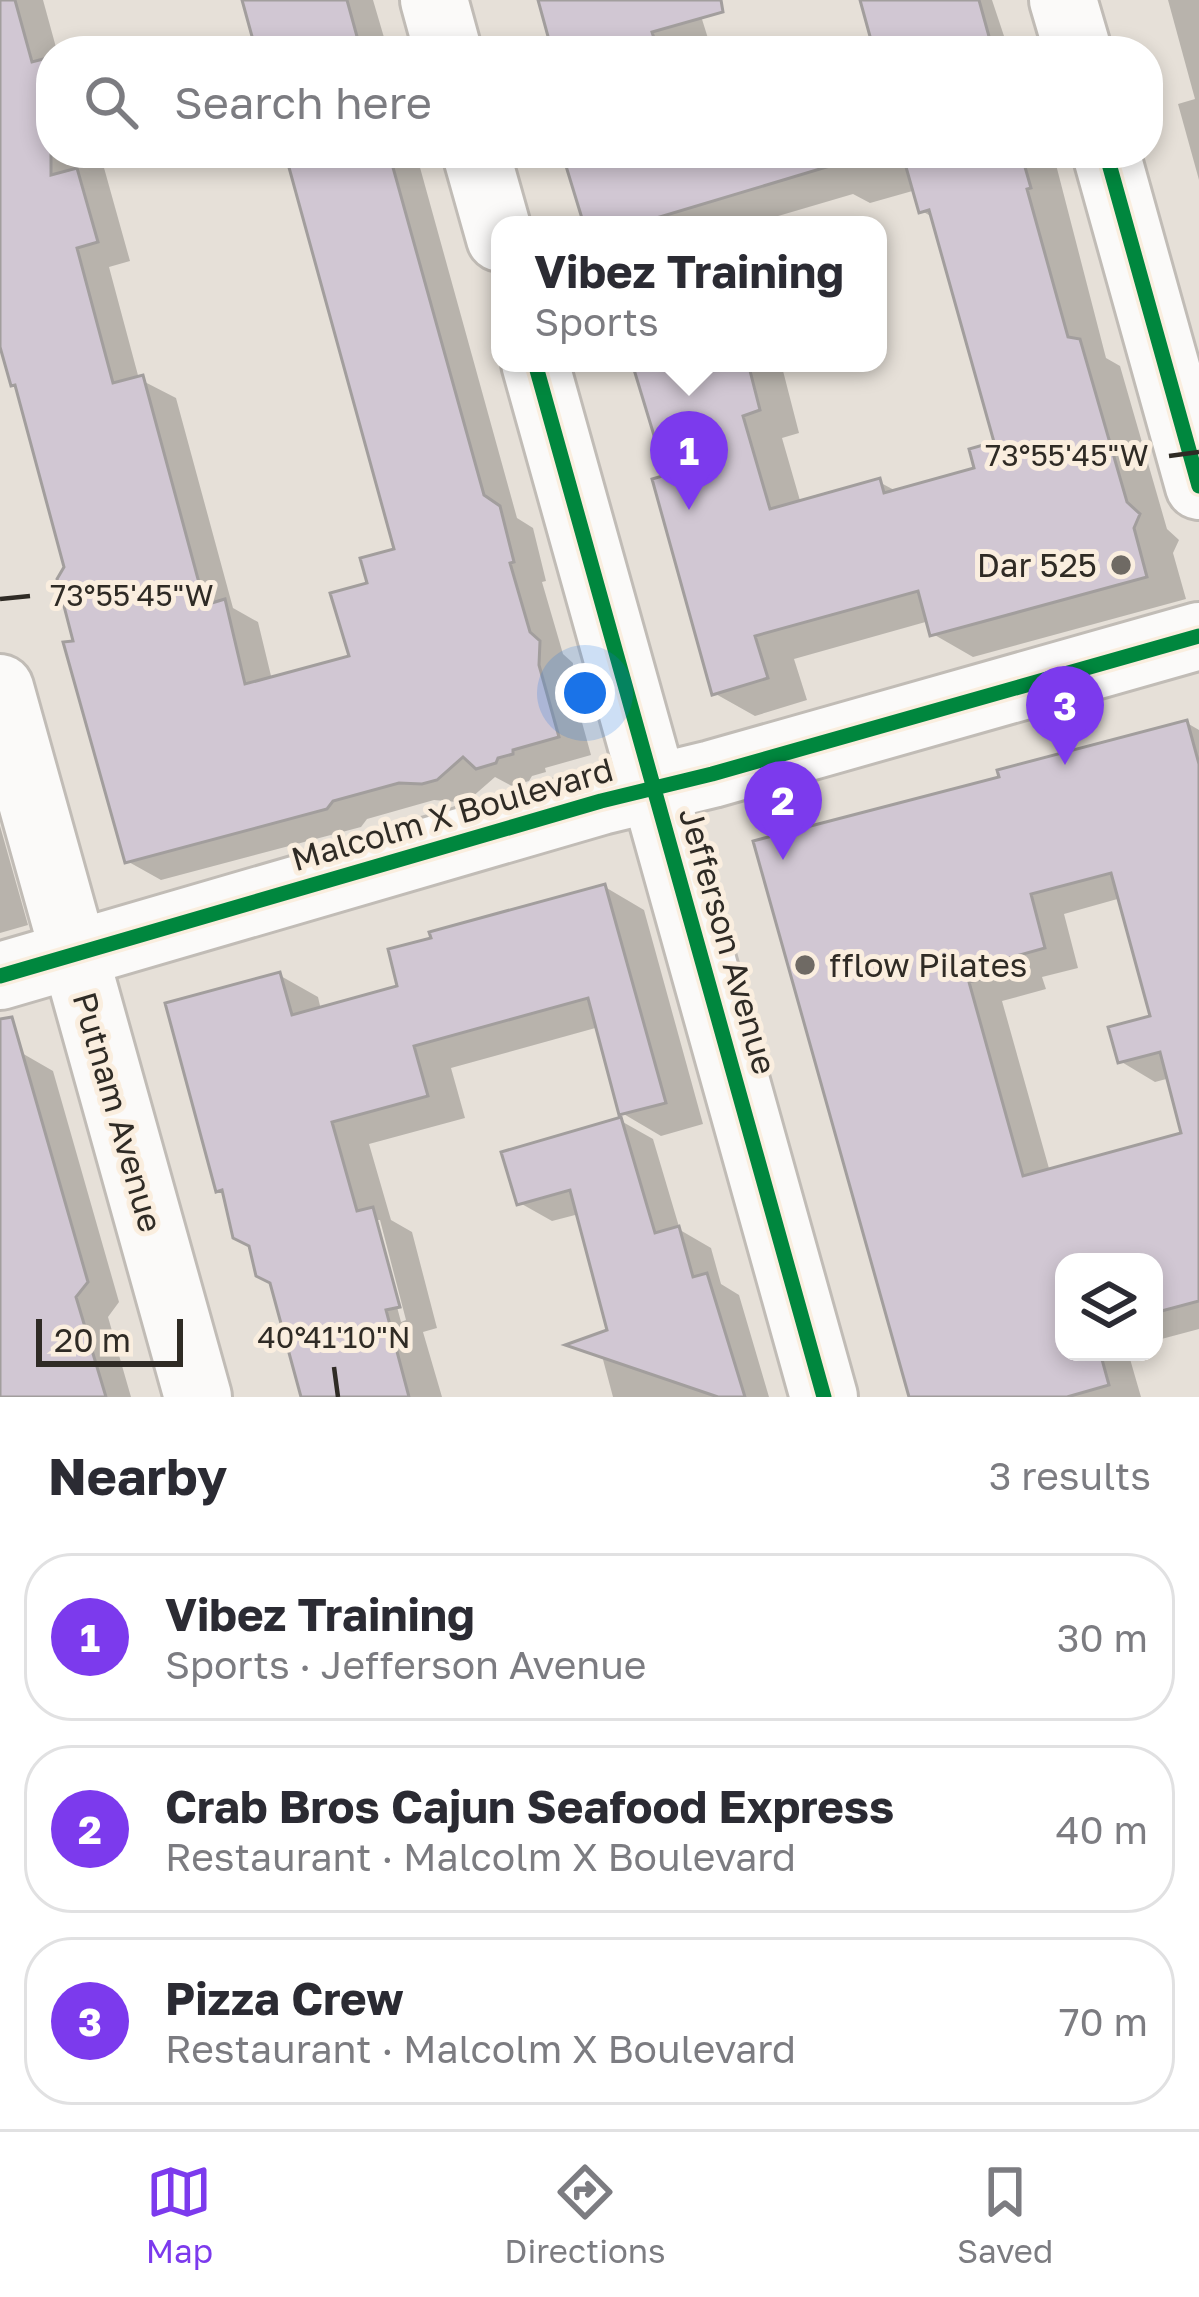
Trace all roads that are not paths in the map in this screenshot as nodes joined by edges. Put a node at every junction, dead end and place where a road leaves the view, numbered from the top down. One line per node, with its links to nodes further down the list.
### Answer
1 (434, 0): 3 (street)
2 (1063, 0): 4 (street)
3 (444, 36)
4 (1074, 36)
5 (480, 168): 7 (street)
6 (1110, 168): 9 (street)
7 (494, 216)
8 (538, 372): 12 (street, Jefferson Avenue)
9 (1199, 486)
10 (1199, 636): 12 (street, Malcolm X Boulevard)
11 (0, 688): 13 (street, Putnam Avenue)
12 (654, 788): 13 (street, Malcolm X Boulevard); 16 (street, Jefferson Avenue)
13 (75, 955): 14 (street, Malcolm X Boulevard); 15 (street, Putnam Avenue)
14 (0, 976)
15 (198, 1397)
16 (824, 1397)

